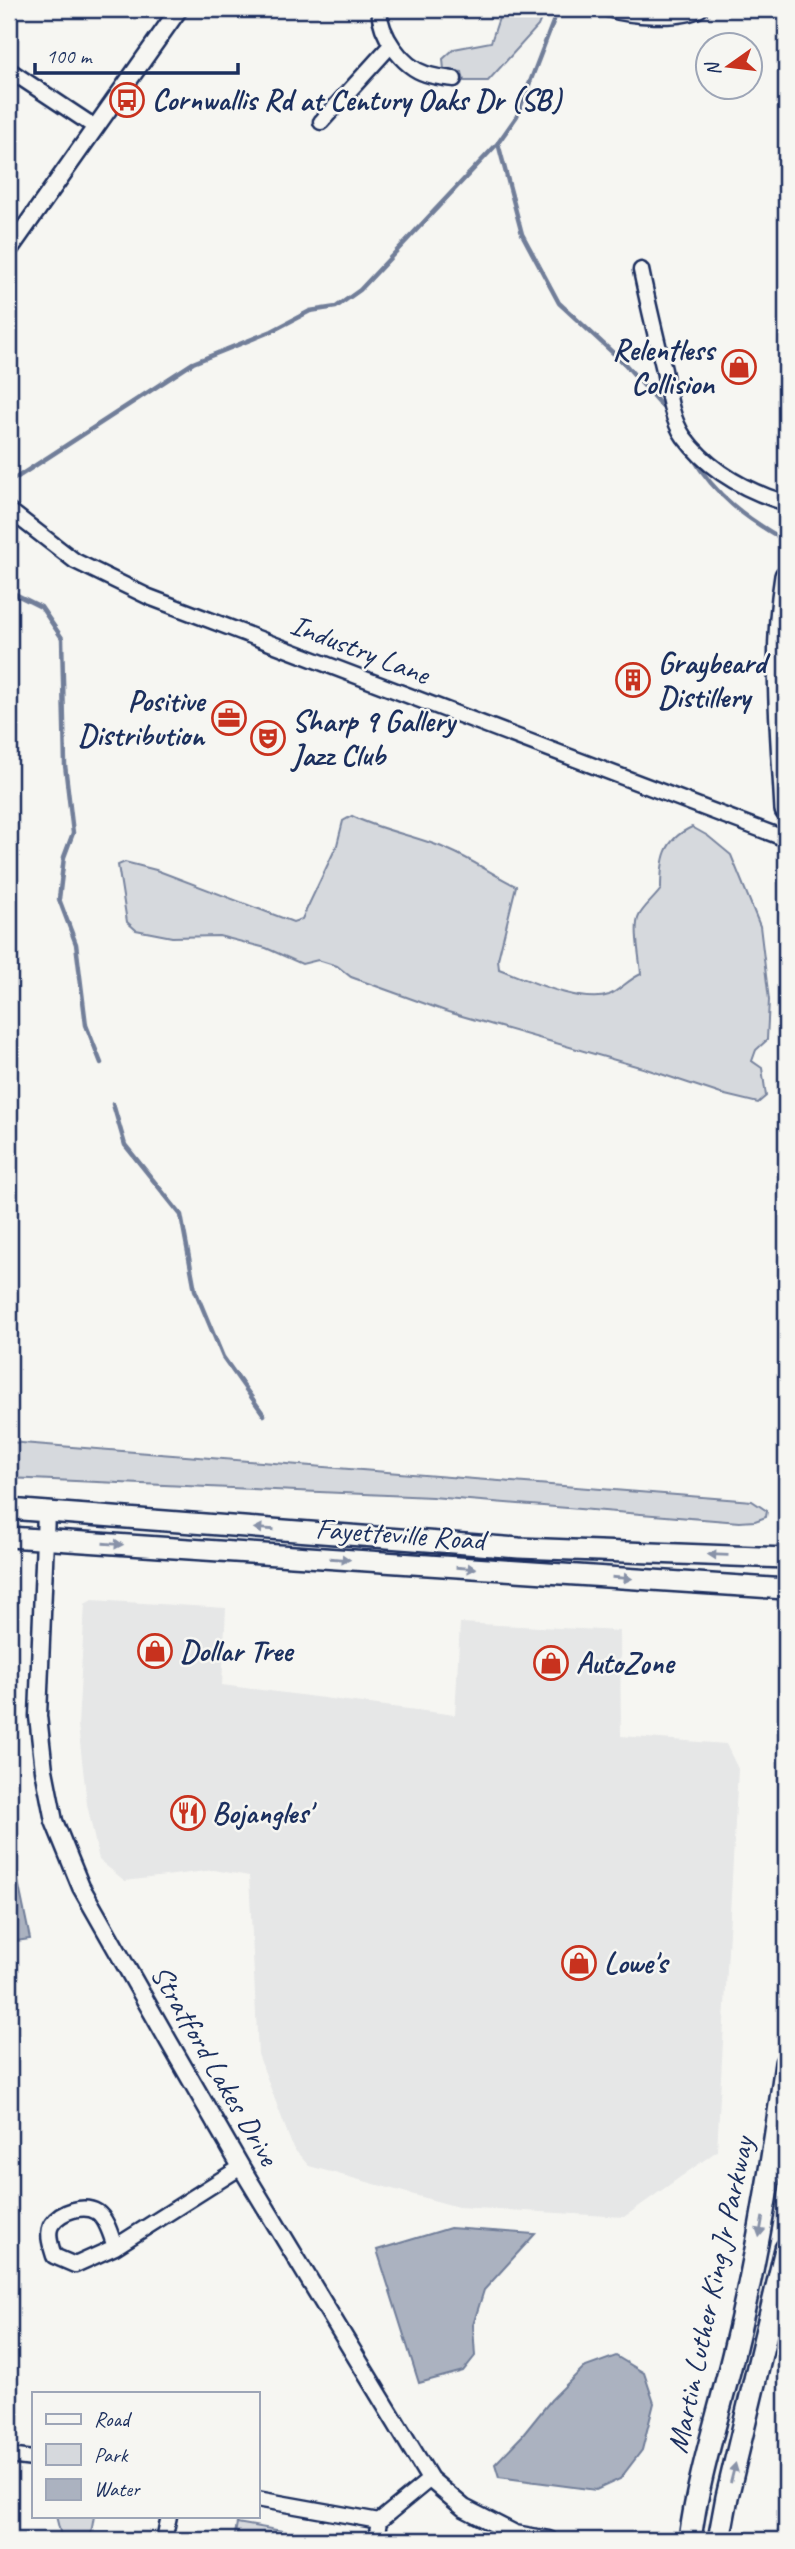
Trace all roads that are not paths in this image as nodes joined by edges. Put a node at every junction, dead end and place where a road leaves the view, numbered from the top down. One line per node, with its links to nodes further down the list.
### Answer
1 (179, 9): 9 (street)
2 (379, 9): 5 (street)
3 (608, 9): 4 (street)
4 (700, 9)
5 (391, 45): 7 (street); 8 (street)
6 (9, 70): 9 (street)
7 (454, 79)
8 (321, 122)
9 (95, 127): 10 (street)
10 (9, 250)
11 (641, 270): 12 (street)
12 (786, 503)
13 (9, 510): 16 (street, Industry Lane)
14 (786, 576): 15 (main road)
15 (786, 810)
16 (786, 839)
17 (9, 1509): 18 (main road, Fayetteville Road)
18 (46, 1513): 20 (street, Stratford Lakes Drive); 21 (main road, Fayetteville Road, one-way to 18)
19 (9, 1537): 20 (main road, Fayetteville Road)
20 (45, 1540): 22 (main road, Fayetteville Road, one-way to 22); 24 (street, Stratford Lakes Drive)
21 (786, 1558)
22 (786, 1589)
23 (786, 2063): 36 (main road, Martin Luther King Jr Parkway, one-way to 36)
24 (241, 2167): 25 (street); 29 (street, Stratford Lakes Drive)
25 (115, 2247): 25 (street)
26 (786, 2249): 37 (main road, Martin Luther King Jr Parkway, one-way to 26)
27 (9, 2456): 28 (street)
28 (32, 2459)
29 (430, 2479): 32 (street); 35 (street, Stratford Lakes Drive)
30 (259, 2499): 32 (street)
31 (169, 2518): 33 (street)
32 (379, 2521): 34 (street)
33 (164, 2540)
34 (376, 2540)
35 (549, 2540)
36 (690, 2540)
37 (719, 2540)

